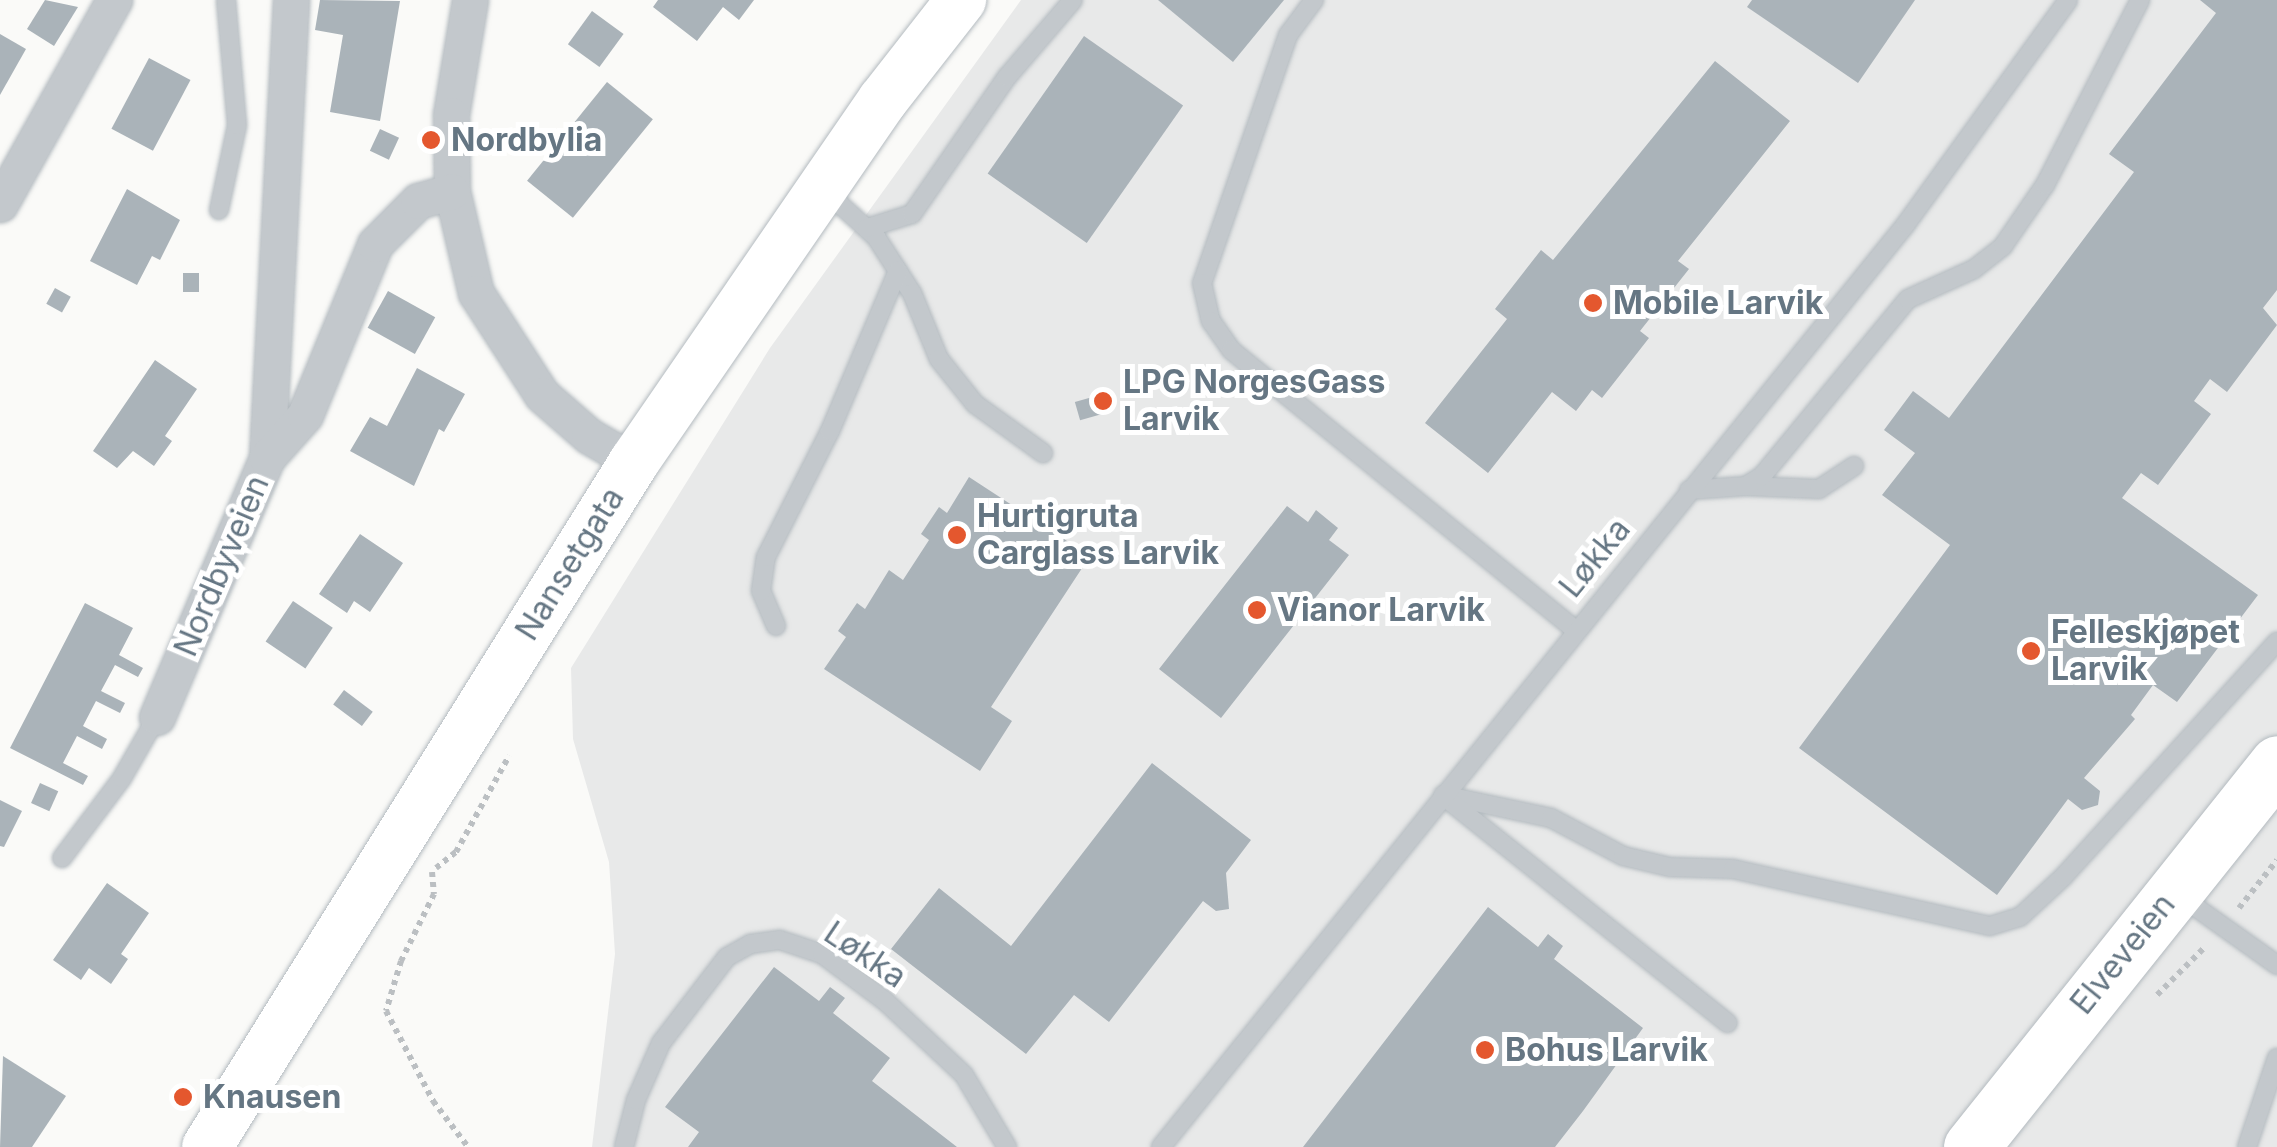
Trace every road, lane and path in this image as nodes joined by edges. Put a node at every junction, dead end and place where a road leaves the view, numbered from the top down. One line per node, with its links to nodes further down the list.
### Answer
1 (114, 0): 12 (street)
2 (226, 0): 13 (lane)
3 (290, 0): 17 (street)
4 (470, 0): 11 (street)
5 (962, 0): 10 (main road, Nansetgata)
6 (1073, 0): 14 (lane)
7 (1314, 0): 23 (lane)
8 (2068, 0): 21 (lane, Løkka)
9 (2140, 0): 20 (lane)
10 (822, 189): 14 (lane); 18 (main road, Nansetgata)
11 (452, 191): 17 (street, Nordbyveien); 18 (street)
12 (0, 204)
13 (219, 210)
14 (867, 228): 15 (lane)
15 (898, 271): 16 (lane); 22 (lane)
16 (1043, 453)
17 (267, 458): 25 (street, Nordbyveien)
18 (634, 462): 37 (main road, Nansetgata)
19 (1854, 466): 20 (lane)
20 (1746, 486): 21 (lane)
21 (1689, 490): 23 (lane, Løkka)
22 (776, 626)
23 (1576, 630): 27 (lane, Løkka)
24 (2277, 642): 27 (lane)
25 (156, 716): 28 (lane, Nordbyveien)
26 (2277, 764): 31 (highway, Elveveien)
27 (1443, 795): 35 (lane); 41 (lane, Løkka)
28 (62, 858)
29 (2277, 860): 32 (path)
30 (432, 871): 38 (path)
31 (2174, 891): 32 (lane); 42 (highway, Elveveien)
32 (2223, 929): 33 (lane); 34 (path)
33 (2277, 965)
34 (2152, 1001)
35 (1728, 1023)
36 (2277, 1058): 43 (lane)
37 (207, 1147)
38 (468, 1147)
39 (624, 1147): 40 (lane, Løkka)
40 (1007, 1147)
41 (1161, 1147)
42 (1971, 1147)
43 (2247, 1147)

